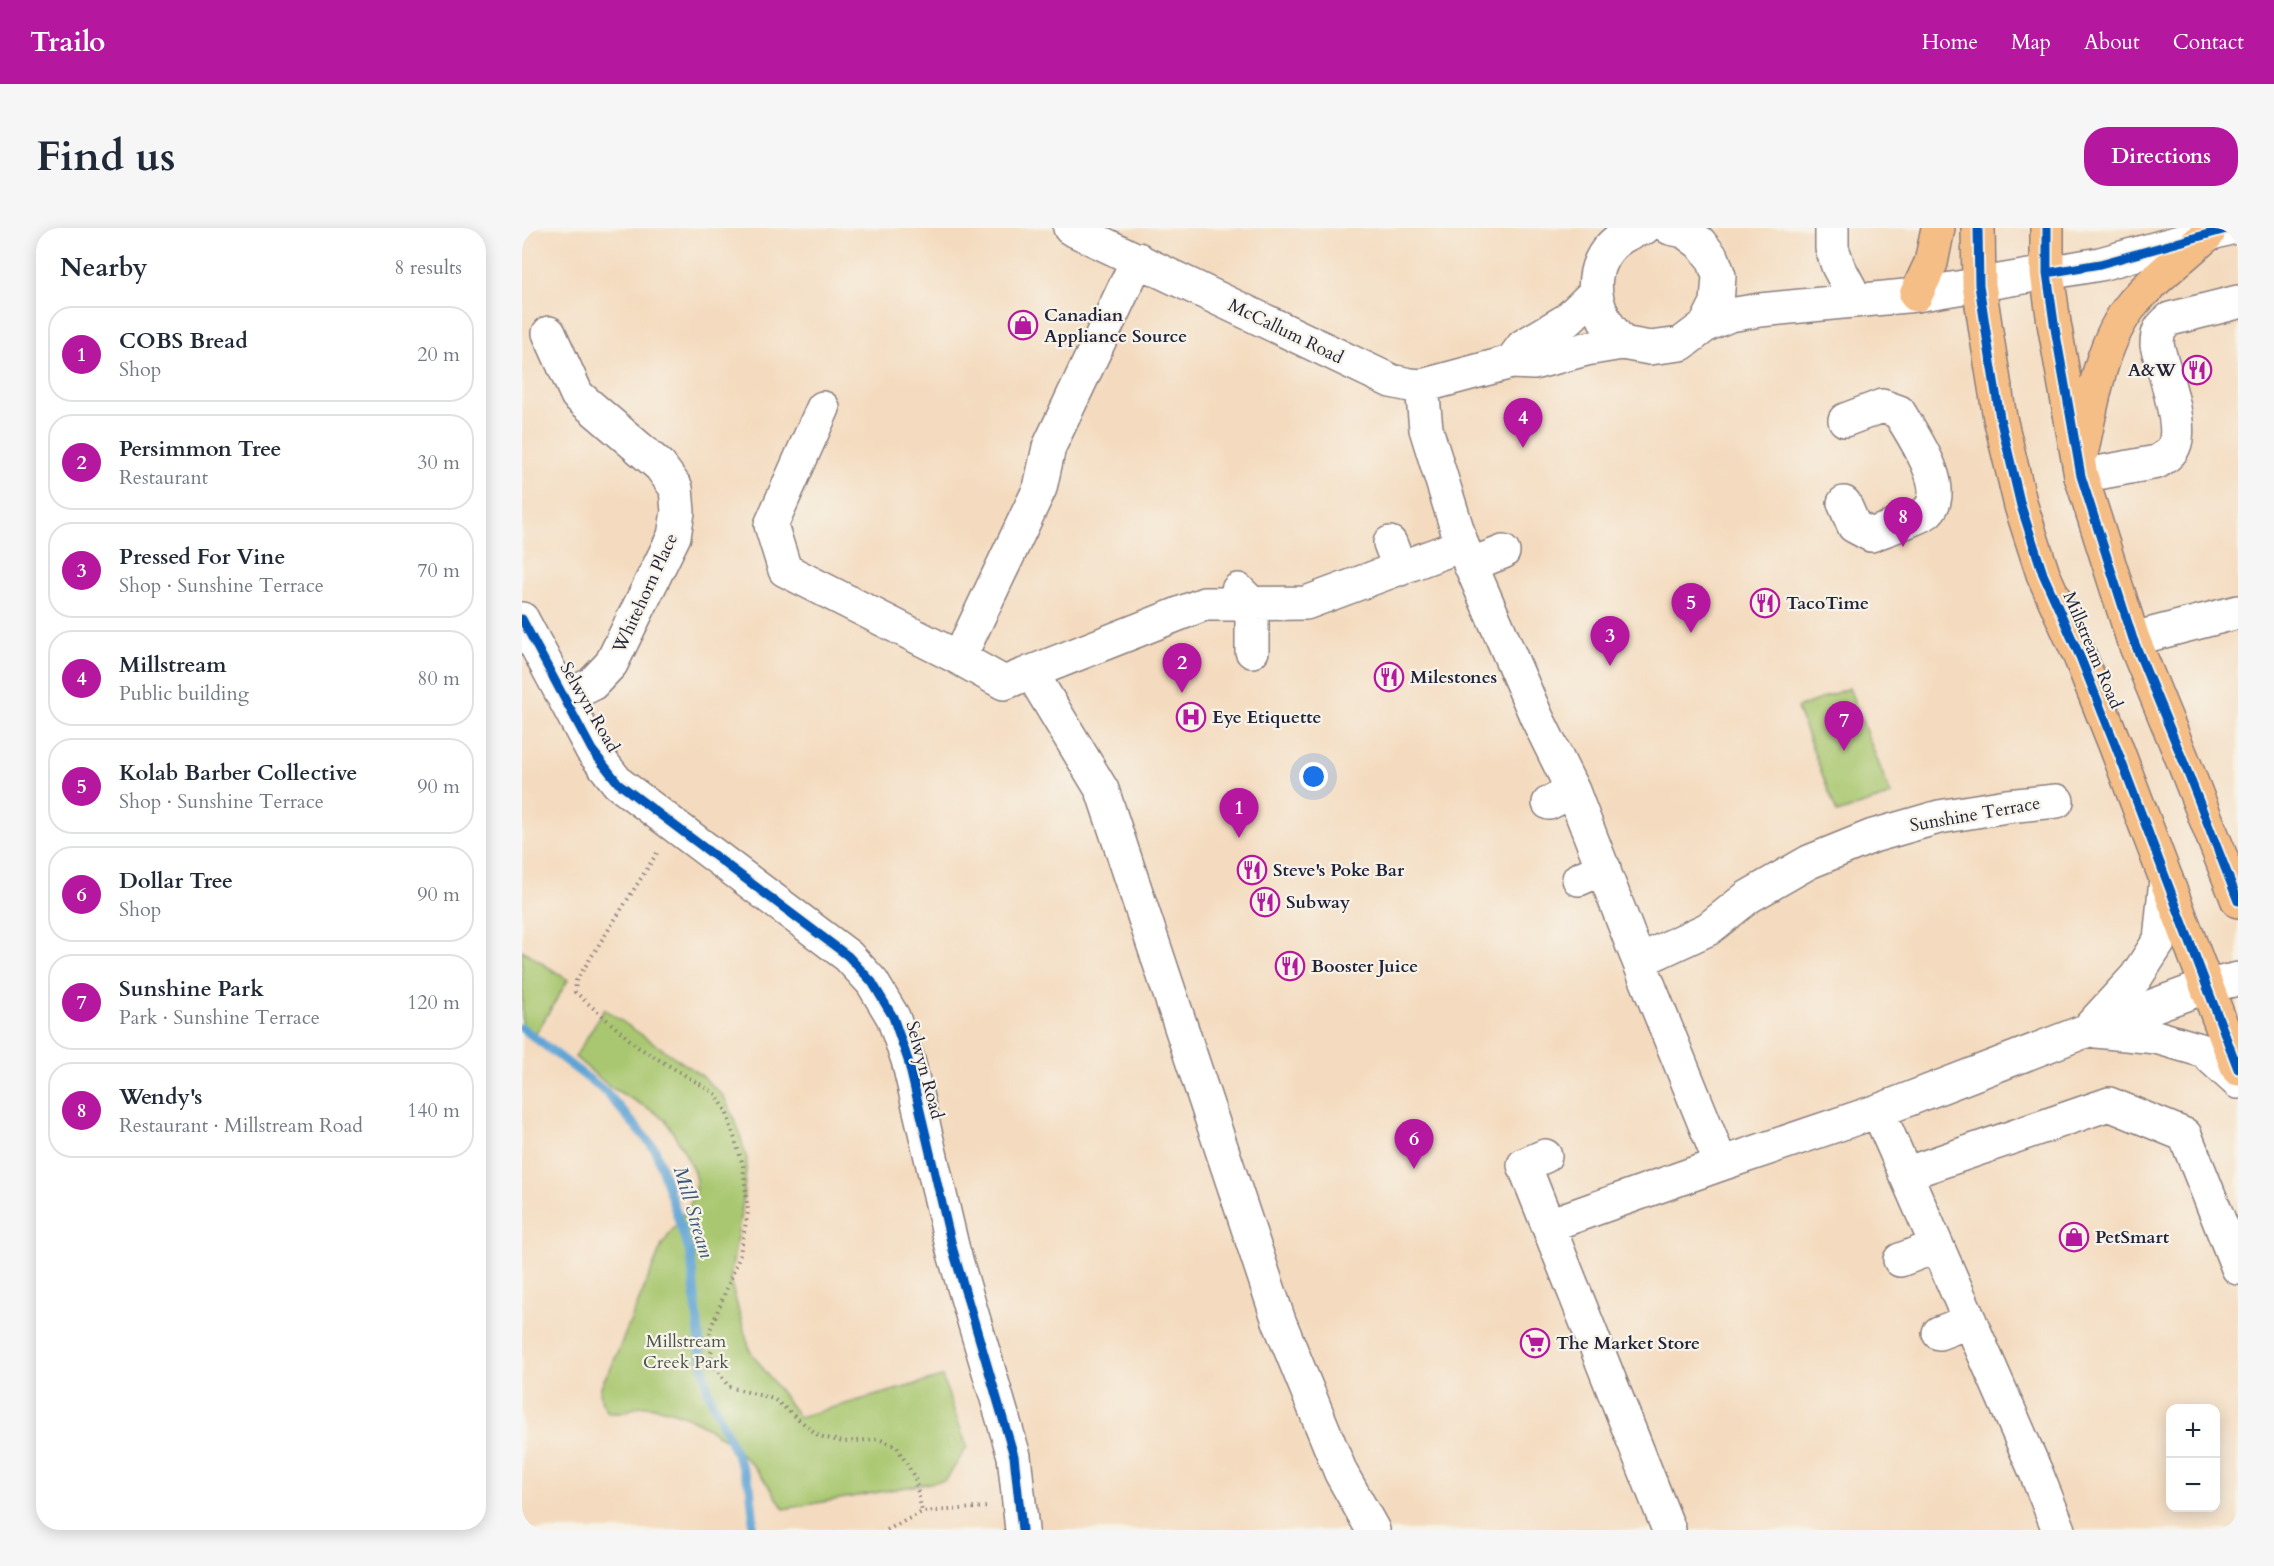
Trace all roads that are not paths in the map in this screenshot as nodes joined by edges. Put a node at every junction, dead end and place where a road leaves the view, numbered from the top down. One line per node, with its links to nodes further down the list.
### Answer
1 (1832, 228): 15 (street)
2 (1938, 228): 14 (main road)
3 (1978, 228): 12 (main road, Millstream Road)
4 (2047, 228): 10 (main road)
5 (1634, 229): 13 (street)
6 (1679, 229): 11 (street)
7 (2207, 230): 10 (street); 24 (main road)
8 (1085, 231): 9 (street, McCallum Road)
9 (1138, 259): 21 (street, McCallum Road); 33 (street)
10 (2047, 273): 12 (street); 24 (main road)
11 (1719, 276): 15 (street); 17 (street)
12 (1979, 285): 14 (street); 37 (main road, Millstream Road)
13 (1595, 292): 19 (street); 20 (street)
14 (1916, 295): 15 (street)
15 (1856, 300): 17 (street)
16 (2238, 302): 24 (street)
17 (1706, 325): 19 (street, McCallum Road)
18 (549, 333): 35 (street, Whitehorn Place)
19 (1622, 343): 20 (street, McCallum Road)
20 (1511, 362): 21 (street, McCallum Road)
21 (1422, 386): 27 (street)
22 (824, 408): 33 (street)
23 (1845, 420): 25 (street)
24 (2080, 471): 31 (main road)
25 (1844, 503)
26 (1503, 552): 27 (street)
27 (1466, 555): 28 (street); 39 (street)
28 (1245, 597): 32 (street); 34 (street)
29 (2238, 612): 31 (street)
30 (522, 619): 35 (street, Selwyn Road)
31 (2133, 639): 38 (main road)
32 (1252, 651)
33 (959, 658): 34 (street)
34 (1031, 672): 56 (street)
35 (565, 698): 55 (street, Selwyn Road)
36 (2057, 801): 39 (street, Sunshine Terrace)
37 (2166, 879): 40 (main road, Millstream Road); 41 (street)
38 (2238, 901)
39 (1627, 953): 46 (street)
40 (2223, 983): 41 (street); 42 (main road, Millstream Road)
41 (2088, 1030): 43 (street); 44 (street)
42 (2238, 1069)
43 (2238, 1082)
44 (1878, 1111): 46 (street); 47 (street)
45 (1545, 1156): 48 (street)
46 (1722, 1164): 48 (street)
47 (1905, 1174): 49 (street); 51 (street)
48 (1549, 1225): 54 (street)
49 (1936, 1246): 50 (street); 52 (street)
50 (1900, 1260)
51 (2238, 1268)
52 (1970, 1321): 53 (street); 57 (street)
53 (1939, 1333)
54 (1673, 1524)
55 (1022, 1530)
56 (1373, 1530)
57 (2059, 1530)

